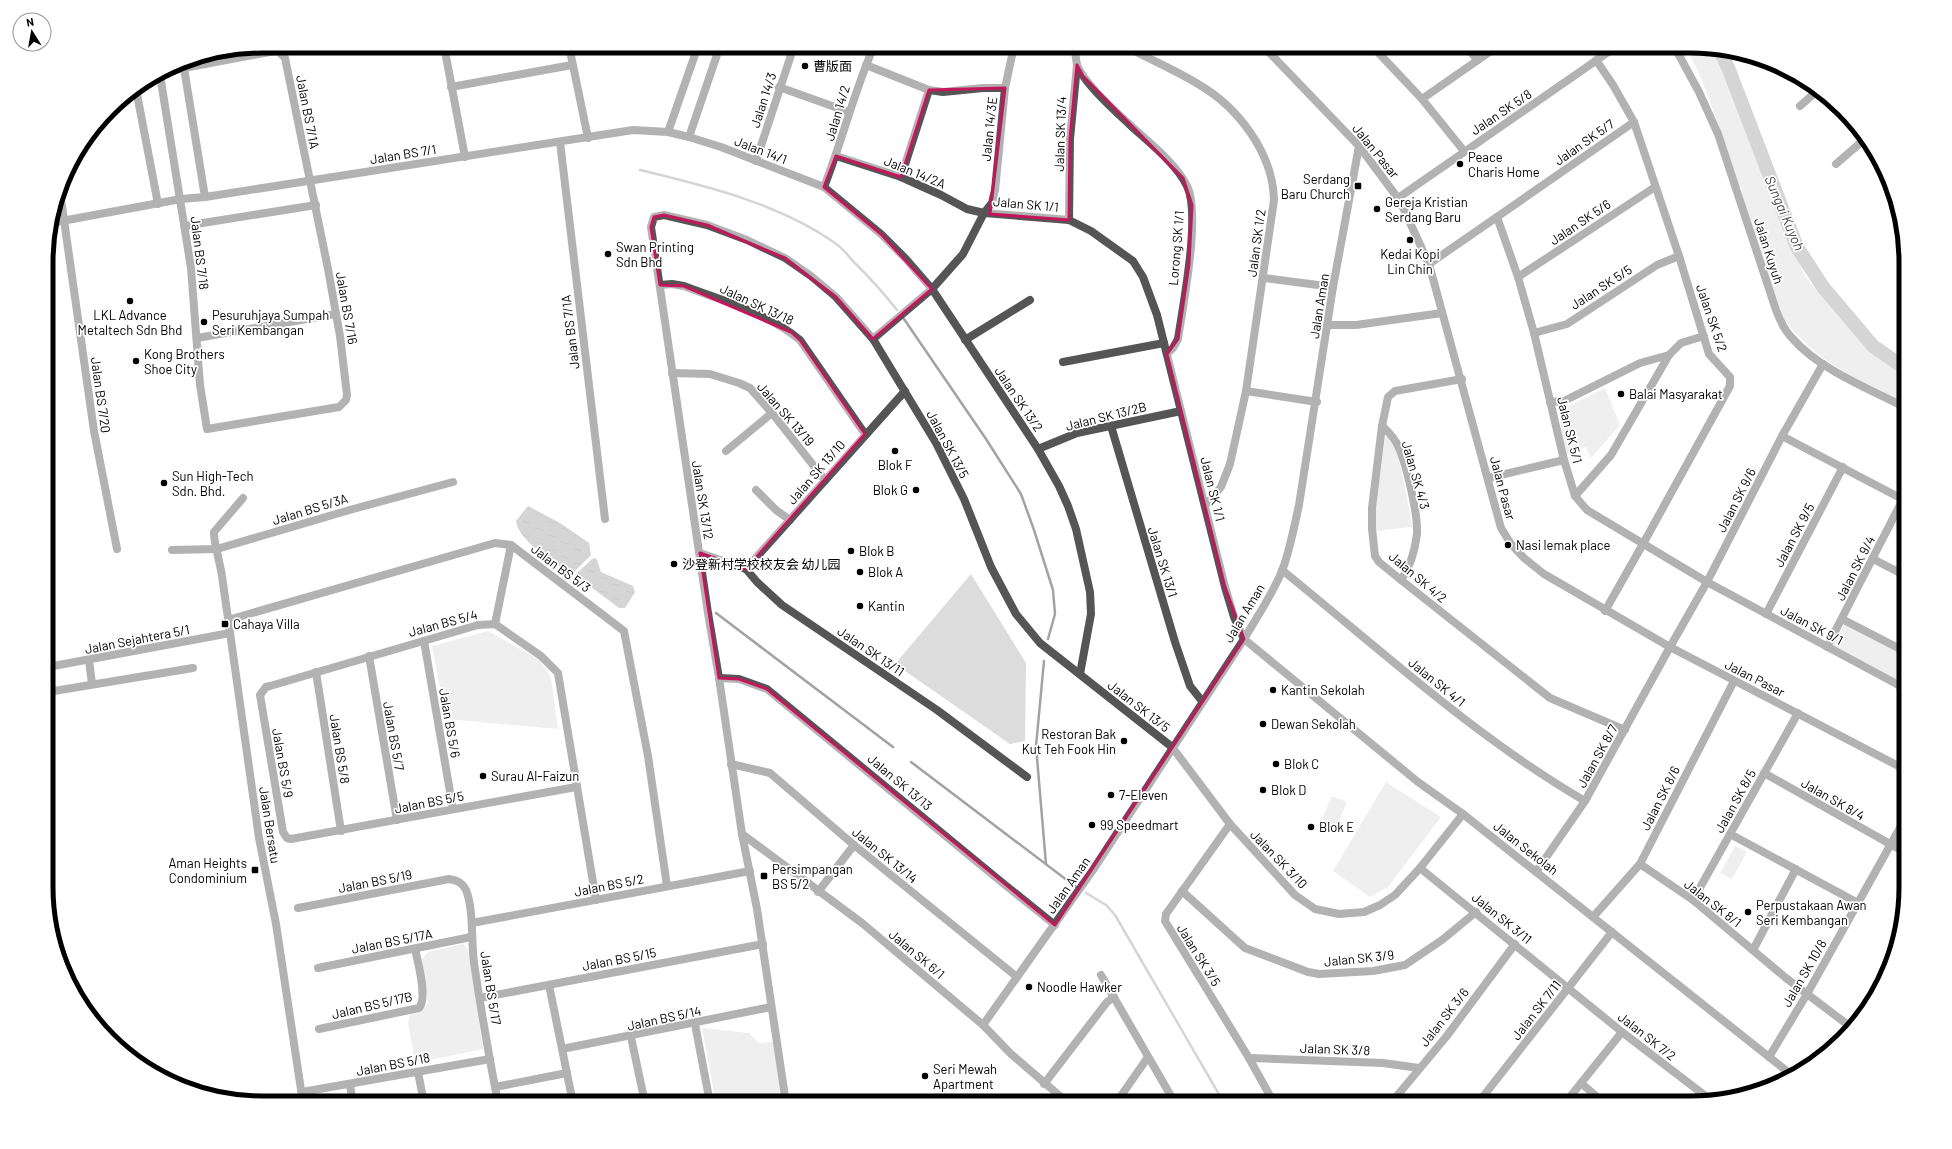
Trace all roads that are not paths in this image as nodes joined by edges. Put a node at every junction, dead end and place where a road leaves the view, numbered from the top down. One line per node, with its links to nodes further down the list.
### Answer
1 (262, 53): 20 (street, Jalan BS 7/1A)
2 (280, 53): 48 (street, Jalan BS 7/1A)
3 (445, 53): 26 (street)
4 (570, 53): 21 (street)
5 (696, 53): 36 (street)
6 (718, 53): 37 (street)
7 (791, 53): 27 (street, Jalan 14/3)
8 (871, 53): 22 (street, Jalan 14/2)
9 (1012, 53): 28 (street, Jalan 14/3E)
10 (1075, 53): 23 (street, Jalan SK 13/4)
11 (1139, 53): 67 (street, Jalan SK 1/2)
12 (1270, 53): 41 (street, Jalan Pasar)
13 (1379, 53): 32 (street)
14 (1472, 53): 18 (street)
15 (1488, 53): 18 (street)
16 (1606, 53): 19 (street, Jalan SK 5/8)
17 (1678, 53): 84 (street, Jalan Kuyuh)
18 (1478, 60): 32 (street)
19 (1596, 60): 35 (street, Jalan SK 5/2); 42 (street, Jalan SK 5/8)
20 (200, 63)
21 (572, 65): 26 (street); 38 (street)
22 (866, 65): 29 (street); 34 (street, Jalan 14/2)
23 (1077, 65): 61 (street, Jalan SK 13/4); 81 (street, Lorong SK 1/1)
24 (184, 68): 51 (street)
25 (161, 79): 53 (street, Jalan BS 7/18)
26 (451, 87): 44 (street)
27 (779, 87): 34 (street); 45 (street, Jalan 14/3)
28 (1005, 88): 29 (street); 57 (street, Jalan 14/3E)
29 (929, 90): 47 (street)
30 (1814, 94): 33 (street)
31 (137, 95): 55 (street)
32 (1422, 99): 42 (street)
33 (1800, 106)
34 (850, 112): 43 (street, Jalan 14/2)
35 (1634, 122): 49 (street, Jalan SK 5/2); 59 (street, Jalan SK 5/7)
36 (668, 132): 37 (street, Jalan 14/1); 38 (street, Jalan BS 7/1)
37 (689, 137): 45 (street, Jalan 14/1)
38 (588, 138): 39 (street, Jalan BS 7/1)
39 (560, 142): 44 (street, Jalan BS 7/1); 112 (street, Jalan BS 7/1A)
40 (1861, 142): 46 (street)
41 (1359, 146): 52 (street, Jalan Pasar); 69 (street, Jalan Aman)
42 (1464, 151): 52 (street, Jalan SK 5/8)
43 (836, 156): 47 (street, Jalan 14/2A); 50 (street, Jalan 14/2)
44 (465, 157): 48 (street, Jalan BS 7/1)
45 (756, 161): 50 (street, Jalan 14/1)
46 (1836, 164)
47 (901, 177): 57 (street, Jalan 14/2A)
48 (310, 181): 51 (street, Jalan BS 7/1); 56 (street, Jalan BS 7/16)
49 (1655, 186): 64 (street, Jalan SK 5/2); 66 (street, Jalan SK 5/6)
50 (824, 187): 70 (street, Jalan SK 13/2)
51 (205, 197): 53 (street, Jalan BS 7/1)
52 (1398, 198): 65 (street, Jalan Pasar)
53 (181, 199): 55 (street, Jalan BS 7/1); 63 (street, Jalan BS 7/18)
54 (62, 201): 60 (street, Jalan BS 7/20)
55 (158, 204): 60 (street, Jalan BS 7/1)
56 (316, 205): 63 (street); 73 (street, Jalan BS 7/16)
57 (984, 213): 61 (street, Jalan SK 1/1); 70 (street)
58 (654, 217): 68 (street, Jalan SK 13/12); 78 (street, Jalan SK 13/5)
59 (1497, 217): 65 (street, Jalan SK 5/7); 66 (street, Jalan SK 5/1)
60 (66, 220): 62 (street, Jalan BS 7/1); 116 (street, Jalan BS 7/20)
61 (1069, 220): 80 (street, Jalan SK 1/1)
62 (57, 222)
63 (184, 226): 77 (street, Jalan BS 7/18)
64 (1679, 256): 75 (street, Jalan SK 5/5); 76 (street, Jalan SK 5/2)
65 (1429, 264): 72 (street, Jalan Pasar)
66 (1518, 277): 75 (street, Jalan SK 5/1)
67 (1264, 278): 69 (street); 88 (street, Jalan SK 1/2)
68 (660, 285): 85 (street, Jalan SK 13/12); 97 (street, Jalan SK 13/18)
69 (1333, 287): 74 (street, Jalan Aman)
70 (932, 289): 78 (street); 79 (street, Jalan SK 13/2)
71 (1030, 300): 79 (street)
72 (1442, 312): 74 (street); 86 (street, Jalan Pasar)
73 (336, 314): 77 (street); 96 (street, Jalan BS 7/16)
74 (1328, 325): 89 (street, Jalan Aman)
75 (1534, 333): 90 (street, Jalan SK 5/1)
76 (1704, 336): 82 (street); 114 (street, Jalan SK 5/2)
77 (197, 338): 96 (street, Jalan BS 7/18)
78 (873, 339): 87 (street, Jalan SK 13/5)
79 (965, 340): 99 (street, Jalan SK 13/2)
80 (1164, 343): 81 (street, Jalan SK 1/1); 83 (street)
81 (1167, 354): 92 (street, Jalan SK 1/1)
82 (1669, 355): 90 (street); 107 (street)
83 (1063, 362)
84 (1823, 364): 91 (street, Jalan Kuyuh); 98 (street, Jalan SK 9/6)
85 (672, 373): 93 (street, Jalan SK 13/19); 119 (street, Jalan SK 13/12)
86 (1462, 380): 95 (street, Jalan SK 4/2); 103 (street, Jalan Pasar)
87 (905, 390): 97 (street, Jalan SK 13/10); 142 (street, Jalan SK 13/5)
88 (1246, 391): 89 (street); 110 (street, Jalan SK 1/2)
89 (1317, 402): 122 (street, Jalan Aman)
90 (1550, 402): 101 (street, Jalan SK 5/1)
91 (1899, 404)
92 (1181, 411): 94 (street, Jalan SK 13/2B); 110 (street, Jalan SK 1/1)
93 (772, 413): 100 (street); 104 (street, Jalan SK 13/19)
94 (1111, 426): 99 (street, Jalan SK 13/2B); 149 (street, Jalan SK 13/1)
95 (1382, 426): 124 (street, Jalan SK 4/3); 124 (street, Jalan SK 4/2)
96 (207, 428)
97 (865, 434): 104 (street, Jalan SK 13/10)
98 (1782, 436): 102 (street); 125 (street, Jalan SK 9/6)
99 (1038, 449): 142 (street, Jalan SK 13/2)
100 (726, 451)
101 (1564, 460): 103 (street); 107 (street, Jalan SK 5/1)
102 (1843, 467): 108 (street); 127 (street, Jalan SK 9/5)
103 (1488, 478): 126 (street, Jalan Pasar)
104 (825, 480): 113 (street, Jalan SK 13/10)
105 (453, 482): 117 (street, Jalan BS 5/3A)
106 (756, 490): 113 (street)
107 (1575, 496): 114 (street, Jalan SK 5/1)
108 (1899, 497)
109 (243, 498): 117 (street, Jalan Bersatu)
110 (1205, 506): 132 (street, Jalan SK 1/1)
111 (1899, 510): 120 (street, Jalan SK 9/4)
112 (605, 519)
113 (790, 520): 121 (street, Jalan SK 13/10)
114 (1644, 544): 125 (street, Jalan SK 5/1); 126 (street, Jalan SK 5/2)
115 (511, 545): 129 (street, Jalan BS 5/3); 130 (street); 177 (street, Jalan BS 5/3)
116 (117, 549)
117 (218, 549): 118 (street, Jalan BS 5/3A); 129 (street, Jalan Bersatu)
118 (172, 550)
119 (700, 554): 121 (street); 143 (street, Jalan SK 13/12)
120 (1873, 559): 123 (street); 128 (street, Jalan SK 9/4)
121 (746, 569): 156 (street, Jalan SK 13/11)
122 (1282, 570): 132 (street, Jalan Aman); 158 (street, Jalan SK 4/1)
123 (1899, 572)
124 (1401, 580): 151 (street, Jalan SK 4/2)
125 (1708, 582): 127 (street, Jalan SK 9/1); 134 (street, Jalan SK 9/6)
126 (1605, 611): 134 (street, Jalan Pasar)
127 (1766, 614): 135 (street, Jalan SK 9/1)
128 (1842, 619): 135 (street, Jalan SK 9/4); 136 (street)
129 (228, 620): 131 (street, Jalan Bersatu)
130 (495, 624): 133 (street, Jalan BS 5/4); 157 (street, Jalan BS 5/4)
131 (230, 633): 138 (street, Jalan Sejahtera 5/1); 222 (street, Jalan Bersatu)
132 (1244, 639): 149 (street, Jalan Aman); 160 (street, Jalan Sekolah)
133 (424, 641): 137 (street, Jalan BS 5/4); 159 (street, Jalan BS 5/6)
134 (1670, 646): 144 (street, Jalan Pasar); 151 (street, Jalan SK 8/7)
135 (1828, 647): 146 (street, Jalan SK 9/1)
136 (1899, 648)
137 (369, 656): 141 (street, Jalan BS 5/4); 161 (street, Jalan BS 5/7)
138 (89, 660): 139 (street, Jalan Sejahtera 5/1); 145 (street)
139 (53, 666)
140 (193, 668): 145 (street)
141 (316, 672): 147 (street, Jalan BS 5/4); 164 (street, Jalan BS 5/8)
142 (1080, 674): 152 (street, Jalan SK 13/5)
143 (719, 678): 153 (street, Jalan SK 13/12); 187 (street, Jalan SK 13/13)
144 (1734, 681): 150 (street, Jalan Pasar); 171 (street, Jalan SK 8/6)
145 (92, 684): 148 (street)
146 (1899, 685)
147 (262, 690): 167 (street, Jalan BS 5/9)
148 (53, 691)
149 (1202, 701): 152 (street, Jalan Aman)
150 (1798, 713): 154 (street, Jalan Pasar); 155 (street, Jalan SK 8/5)
151 (1625, 730): 158 (street, Jalan SK 8/7)
152 (1172, 747): 162 (street, Jalan SK 3/10); 187 (street, Jalan Aman)
153 (731, 764): 165 (street, Jalan SK 13/12); 168 (street, Jalan SK 13/14)
154 (1899, 766)
155 (1764, 773): 166 (street, Jalan SK 8/5); 169 (street, Jalan SK 8/4)
156 (1027, 777)
157 (576, 787): 159 (street, Jalan BS 5/5); 180 (street, Jalan BS 5/4)
158 (1585, 801): 175 (street, Jalan SK 8/7)
159 (453, 809): 161 (street, Jalan BS 5/5)
160 (1463, 814): 172 (street, Jalan SK 3/10); 175 (street, Jalan Sekolah)
161 (397, 820): 164 (street, Jalan BS 5/5)
162 (1230, 824): 172 (street, Jalan SK 3/10); 178 (street, Jalan SK 3/5)
163 (1899, 829): 169 (street, Jalan SK 10/8)
164 (341, 831): 167 (street, Jalan BS 5/5)
165 (742, 834): 174 (street, Jalan SK 13/12); 179 (street, Jalan SK 6/1)
166 (1730, 834): 173 (street); 181 (street, Jalan SK 8/5)
167 (287, 838)
168 (854, 845): 179 (street); 196 (street, Jalan SK 13/14)
169 (1890, 845): 170 (street, Jalan SK 8/4); 182 (street, Jalan SK 10/8)
170 (1899, 850)
171 (1640, 864): 181 (street, Jalan SK 8/1); 185 (street, Jalan SK 8/6)
172 (1420, 868): 184 (street, Jalan SK 3/11)
173 (1796, 870): 182 (street); 193 (street)
174 (750, 871): 177 (street, Jalan BS 5/2); 190 (street, Jalan SK 13/12)
175 (1536, 872): 185 (street, Jalan Sekolah)
176 (456, 880): 183 (street, Jalan BS 5/19); 186 (street, Jalan BS 5/17)
177 (667, 886): 180 (street, Jalan BS 5/2)
178 (1182, 891): 184 (street, Jalan SK 3/9); 212 (street, Jalan SK 3/5)
179 (818, 892): 204 (street, Jalan SK 6/1)
180 (596, 900): 186 (street, Jalan BS 5/2)
181 (1693, 900): 193 (street, Jalan SK 8/1)
182 (1858, 902): 199 (street, Jalan SK 10/8)
183 (298, 908)
184 (1476, 912): 191 (street, Jalan SK 3/11)
185 (1593, 917): 188 (street, Jalan Sekolah)
186 (472, 923): 189 (street, Jalan BS 5/17)
187 (1055, 925): 196 (street, Jalan Aman)
188 (1612, 932): 198 (street, Jalan SK 7/11); 211 (street, Jalan Sekolah)
189 (471, 937): 192 (street, Jalan BS 5/17A); 201 (street, Jalan BS 5/17)
190 (763, 944): 197 (street, Jalan BS 5/15); 202 (street, Jalan SK 13/12)
191 (1515, 944): 198 (street, Jalan SK 3/11); 214 (street, Jalan SK 3/6)
192 (415, 949): 194 (street, Jalan BS 5/17A); 206 (street, Jalan BS 5/17B)
193 (1753, 950): 199 (street, Jalan SK 8/1)
194 (318, 968)
195 (1101, 975): 200 (street)
196 (1017, 977): 204 (street, Jalan Aman)
197 (549, 985): 201 (street, Jalan BS 5/15); 209 (street)
198 (1568, 988): 207 (street, Jalan SK 7/2); 236 (street, Jalan SK 7/11)
199 (1807, 994): 205 (street, Jalan SK 8/1); 211 (street, Jalan SK 10/8)
200 (1114, 997): 210 (street); 219 (street)
201 (480, 998): 213 (street, Jalan BS 5/17)
202 (771, 1008): 203 (street, Jalan BS 5/14); 230 (street, Jalan SK 13/12)
203 (696, 1024): 208 (street, Jalan BS 5/14); 229 (street)
204 (983, 1025): 219 (street, Jalan SK 6/1)
205 (1847, 1025)
206 (319, 1029)
207 (1622, 1032): 218 (street); 239 (street, Jalan SK 7/2)
208 (631, 1037): 209 (street, Jalan BS 5/14); 228 (street)
209 (562, 1049): 217 (street)
210 (1148, 1057): 232 (street); 233 (street)
211 (1768, 1057): 216 (street, Jalan Sekolah)
212 (1249, 1058): 214 (street, Jalan SK 3/8); 234 (street, Jalan SK 3/5)
213 (490, 1059): 215 (street, Jalan BS 5/18); 221 (street, Jalan BS 5/17)
214 (1419, 1068): 235 (street, Jalan SK 3/6)
215 (418, 1072): 220 (street, Jalan BS 5/18); 225 (street)
216 (1787, 1072)
217 (567, 1073): 221 (street); 227 (street)
218 (1581, 1083): 237 (street); 238 (street)
219 (1044, 1084): 231 (street, Jalan SK 6/1)
220 (350, 1085): 222 (street, Jalan BS 5/18); 224 (street)
221 (495, 1087): 226 (street, Jalan BS 5/17)
222 (302, 1092): 223 (street, Jalan Bersatu)
223 (302, 1096)
224 (352, 1096)
225 (423, 1096)
226 (497, 1096)
227 (571, 1096)
228 (644, 1096)
229 (709, 1096)
230 (785, 1096)
231 (1059, 1096)
232 (1121, 1096)
233 (1171, 1096)
234 (1270, 1096)
235 (1397, 1096)
236 (1483, 1096)
237 (1571, 1096)
238 (1596, 1096)
239 (1705, 1096)

